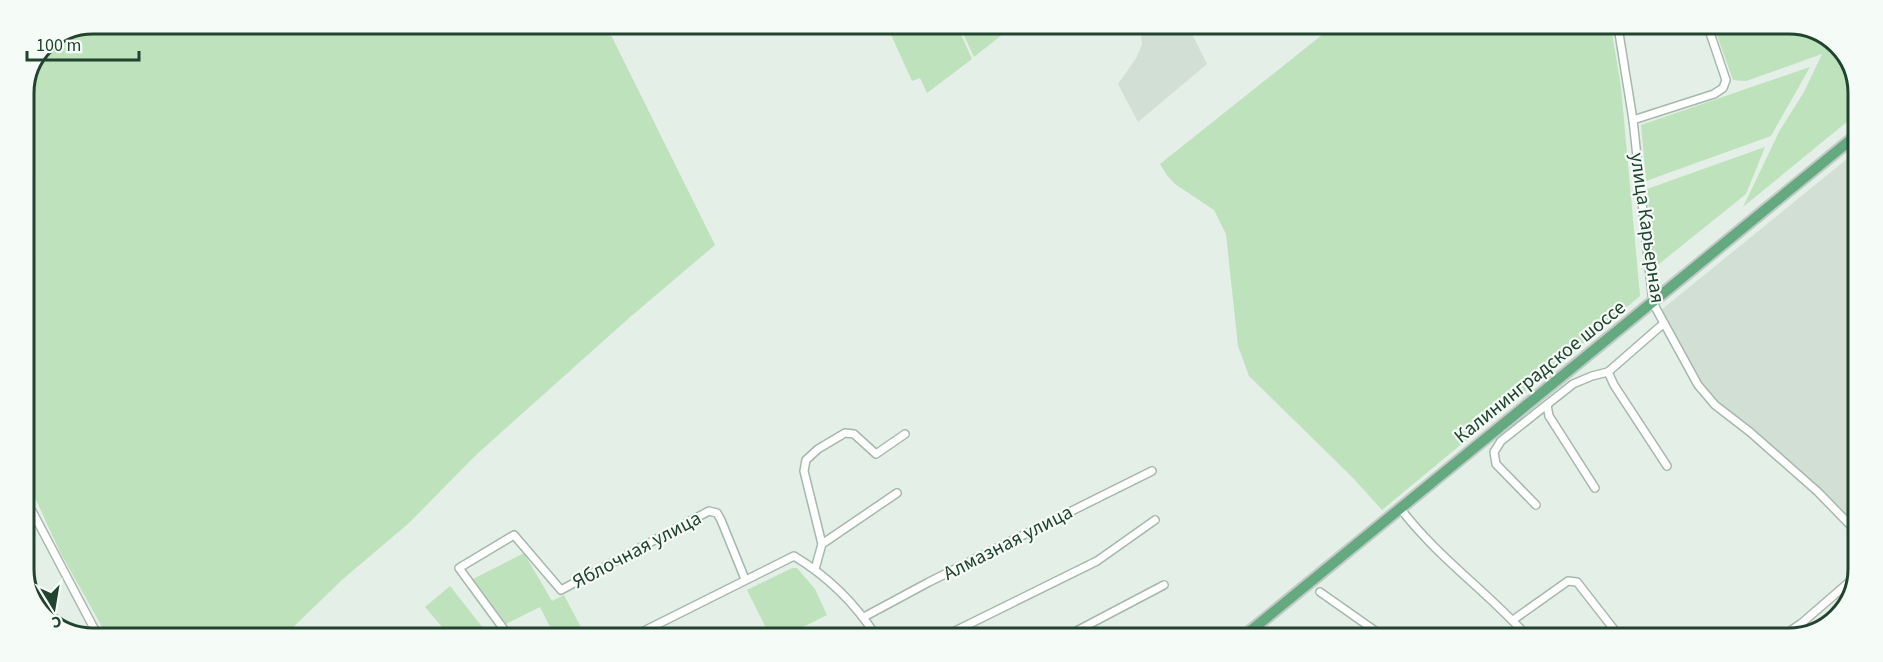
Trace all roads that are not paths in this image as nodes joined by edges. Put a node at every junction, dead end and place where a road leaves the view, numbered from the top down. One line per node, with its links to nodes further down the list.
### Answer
1 (1619, 34): 3 (street, улица Карьерная)
2 (1710, 34): 3 (street)
3 (1633, 120): 5 (street, улица Карьерная)
4 (1848, 141): 5 (main road, Калининградское шоссе)
5 (1653, 303): 6 (street, улица Карьерная); 15 (main road, Калининградское шоссе)
6 (1663, 324): 7 (street); 18 (street, улица Карьерная)
7 (1608, 372): 8 (street); 10 (street)
8 (1547, 405): 12 (street); 14 (street)
9 (906, 434): 19 (street)
10 (1667, 466)
11 (1152, 471): 25 (street, Алмазная улица)
12 (1595, 488)
13 (897, 493): 19 (street)
14 (1536, 505)
15 (1400, 508): 26 (street); 33 (main road, Калининградское шоссе)
16 (35, 516): 27 (street)
17 (1155, 520): 31 (street)
18 (1848, 523)
19 (822, 544): 20 (street)
20 (815, 569): 21 (street); 25 (street)
21 (745, 579): 28 (street, Яблочная улица); 29 (street)
22 (1164, 585): 32 (street)
23 (1845, 587): 37 (street)
24 (1320, 592): 34 (street)
25 (864, 618): 30 (street)
26 (1513, 620): 35 (street); 36 (street)
27 (93, 627)
28 (502, 627)
29 (652, 627)
30 (870, 627)
31 (963, 627)
32 (1084, 627)
33 (1255, 627)
34 (1370, 627)
35 (1519, 627)
36 (1612, 627)
37 (1795, 627)

